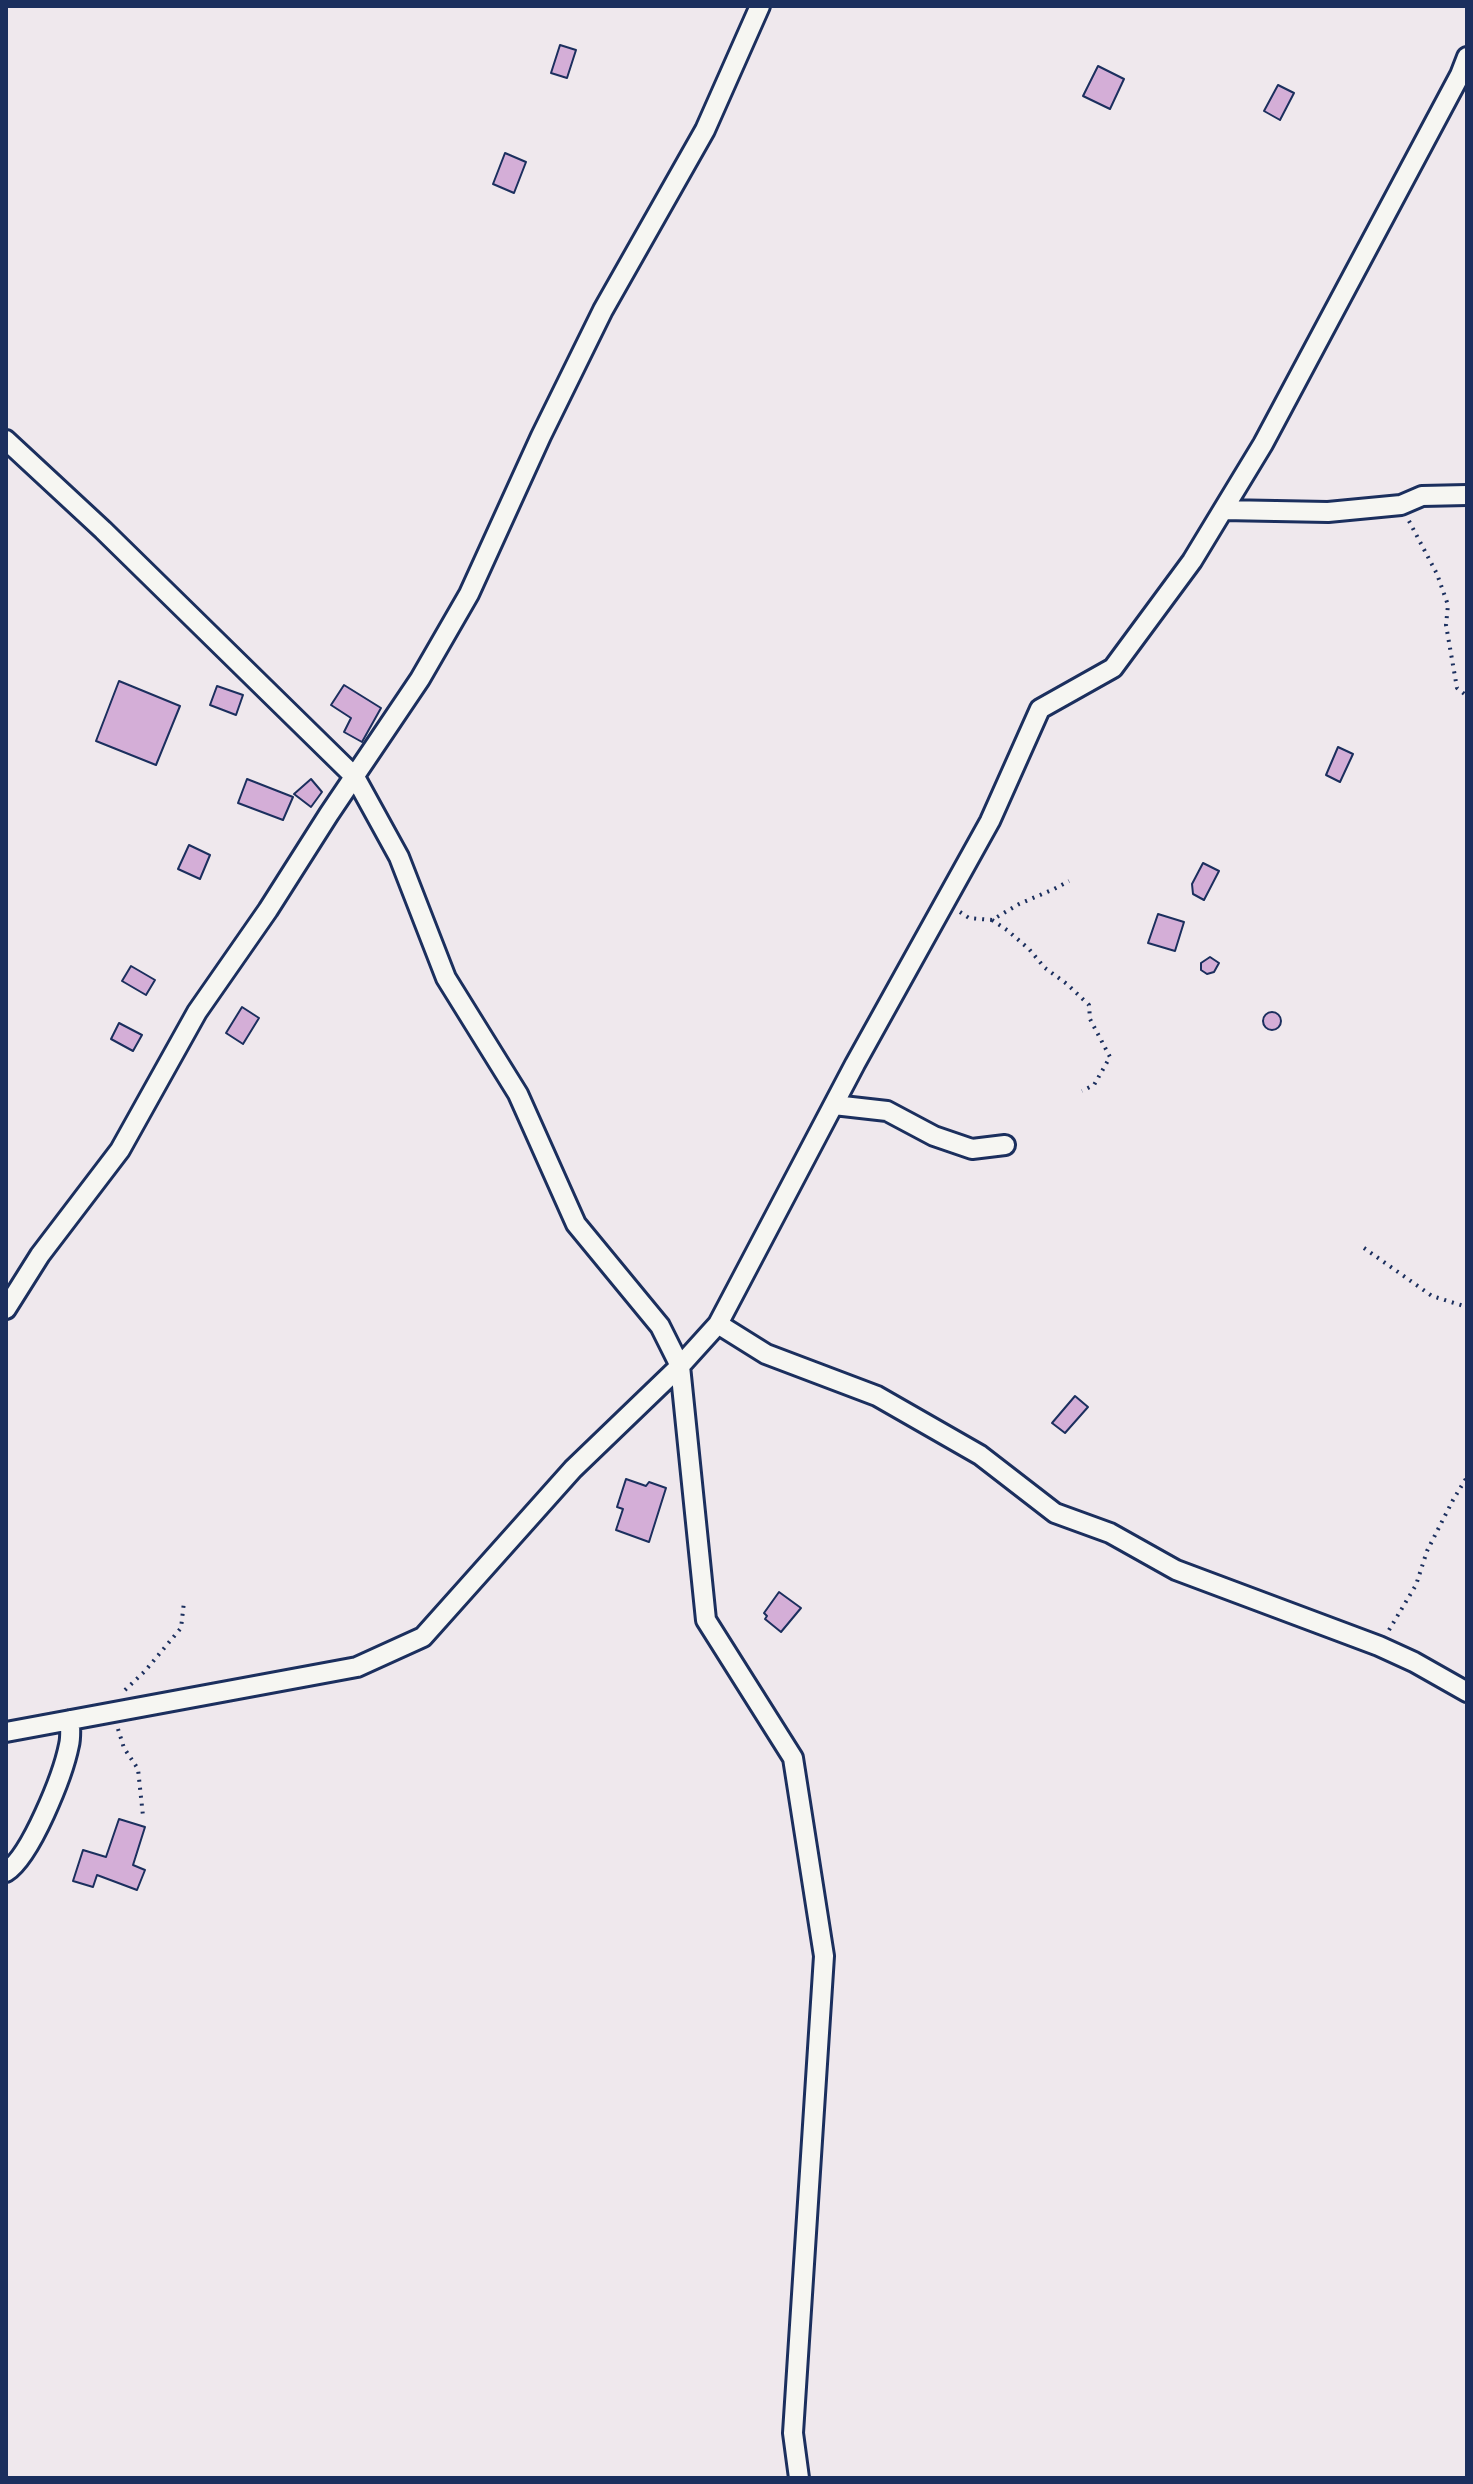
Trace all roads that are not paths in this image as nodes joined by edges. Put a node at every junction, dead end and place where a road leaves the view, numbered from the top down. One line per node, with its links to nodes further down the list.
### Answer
1 (760, 6): 7 (street)
2 (1467, 57): 3 (street)
3 (1463, 74): 6 (street)
4 (6, 440): 7 (street)
5 (1467, 495): 6 (street)
6 (1223, 510): 8 (street)
7 (355, 777): 10 (street); 12 (street)
8 (834, 1105): 9 (street); 11 (street)
9 (1005, 1145)
10 (6, 1309)
11 (718, 1324): 12 (street); 13 (street)
12 (680, 1366): 14 (street); 17 (street)
13 (1467, 1692)
14 (70, 1720): 15 (street); 16 (street)
15 (6, 1732)
16 (6, 1872)
17 (799, 2478)

